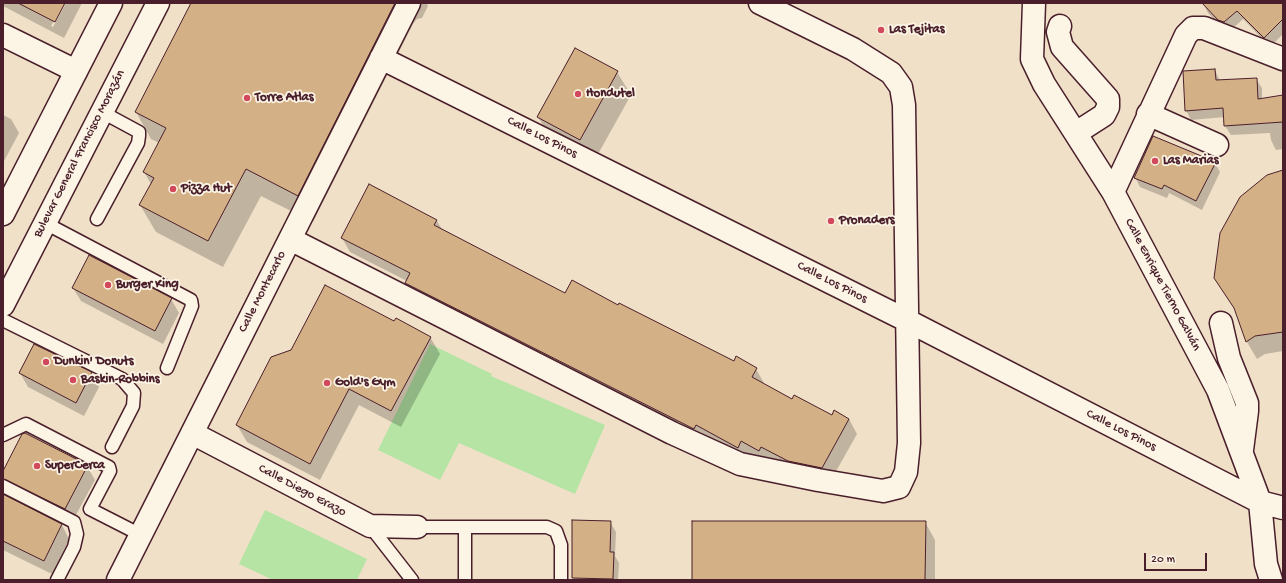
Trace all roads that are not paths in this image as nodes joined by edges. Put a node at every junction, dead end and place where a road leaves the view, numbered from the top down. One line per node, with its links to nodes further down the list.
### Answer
1 (110, 3): 10 (street)
2 (158, 3): 11 (street, Bulevar General Francisco Morazán)
3 (409, 3): 8 (street, Calle Montecarlo)
4 (1034, 3): 13 (street, Calle Enrique Tierno Galván)
5 (769, 5): 22 (street)
6 (1060, 26): 13 (street)
7 (3, 34): 10 (street)
8 (381, 58): 19 (street, Calle Montecarlo); 22 (street, Calle Los Pinos)
9 (1283, 59): 12 (street)
10 (76, 71): 16 (street)
11 (102, 112): 17 (lane); 18 (street, Bulevar General Francisco Morazán)
12 (1148, 114): 14 (street); 15 (street)
13 (1076, 133): 15 (street, Calle Enrique Tierno Galván)
14 (1217, 144)
15 (1113, 192): 28 (street, Calle Enrique Tierno Galván)
16 (3, 214)
17 (97, 218)
18 (45, 223): 20 (street, Bulevar General Francisco Morazán); 24 (lane)
19 (290, 239): 22 (street); 25 (street, Calle Montecarlo)
20 (3, 305)
21 (3, 320): 27 (lane)
22 (908, 321): 30 (street, Calle Los Pinos)
23 (1221, 323): 28 (street)
24 (167, 368)
25 (192, 433): 32 (street, Calle Diego Erazo); 35 (street, Calle Montecarlo)
26 (3, 435): 35 (lane)
27 (112, 447)
28 (1241, 453): 30 (street, Calle Enrique Tierno Galván)
29 (3, 486): 36 (lane)
30 (1260, 502): 31 (street, Calle Los Pinos); 41 (street, Calle Enrique Tierno Galván)
31 (1283, 508)
32 (370, 526): 33 (street, Calle Diego Erazo); 38 (lane)
33 (417, 527): 34 (lane)
34 (465, 527): 39 (lane); 40 (lane)
35 (141, 535): 37 (street, Calle Montecarlo)
36 (57, 580)
37 (118, 580)
38 (412, 580)
39 (465, 580)
40 (561, 580)
41 (1271, 580)

